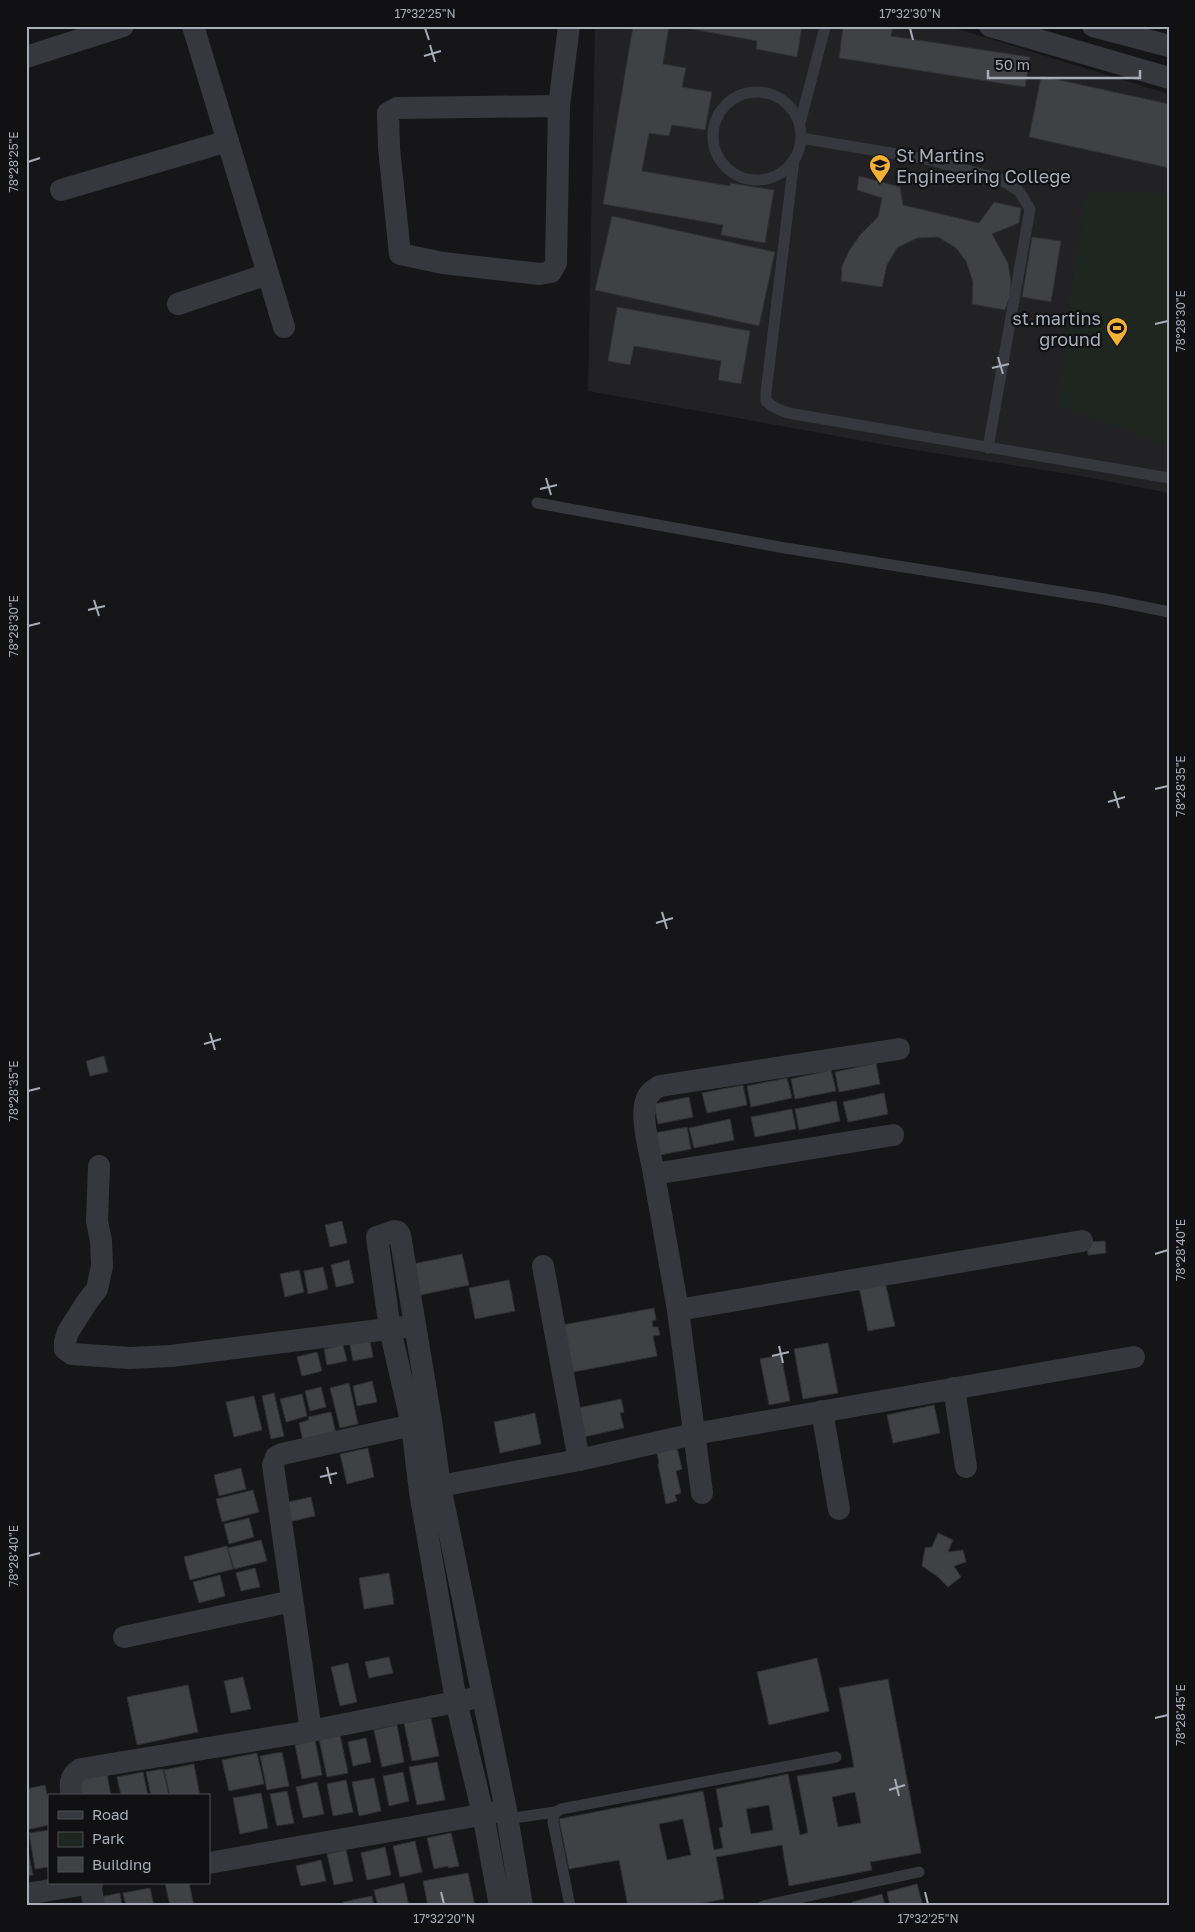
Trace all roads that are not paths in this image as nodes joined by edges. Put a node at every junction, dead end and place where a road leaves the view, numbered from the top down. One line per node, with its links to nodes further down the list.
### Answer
1 (122, 26): 8 (street)
2 (193, 26): 13 (street)
3 (570, 26): 10 (street)
4 (990, 26): 9 (street)
5 (1093, 26): 7 (street)
6 (825, 27): 11 (lane)
7 (1169, 46)
8 (26, 57)
9 (1166, 73)
10 (559, 106): 10 (street)
11 (800, 124): 12 (lane); 14 (lane)
12 (801, 138): 14 (lane); 19 (lane)
13 (228, 141): 15 (street); 16 (street)
14 (794, 160): 19 (lane)
15 (61, 190)
16 (268, 274): 17 (street); 18 (street)
17 (178, 304)
18 (284, 327)
19 (988, 448): 20 (lane)
20 (1169, 478)
21 (537, 502): 22 (lane)
22 (1169, 612)
23 (898, 1049): 26 (street)
24 (893, 1135): 26 (street)
25 (99, 1166): 31 (street)
26 (654, 1174): 29 (street)
27 (1082, 1241): 29 (street)
28 (543, 1266): 37 (street)
29 (678, 1310): 36 (street)
30 (415, 1326): 31 (street); 31 (street); 35 (street)
31 (390, 1329): 35 (street)
32 (1134, 1357): 33 (street)
33 (954, 1388): 34 (street); 38 (street)
34 (822, 1411): 36 (street); 41 (street)
35 (422, 1423): 39 (street); 42 (street)
36 (694, 1434): 37 (street); 40 (street)
37 (579, 1460): 39 (street)
38 (966, 1466)
39 (430, 1489): 44 (street); 45 (street)
40 (702, 1493)
41 (838, 1509)
42 (292, 1601): 43 (street); 46 (street)
43 (124, 1636)
44 (482, 1697): 45 (street); 51 (street)
45 (456, 1701): 46 (street); 50 (street)
46 (311, 1731): 48 (street)
47 (836, 1756): 49 (lane)
48 (72, 1794)
49 (556, 1812): 51 (lane); 60 (lane)
50 (483, 1814): 51 (street); 52 (street); 58 (street)
51 (506, 1815): 59 (street)
52 (210, 1863)
53 (919, 1872): 61 (lane)
54 (85, 1884): 56 (street)
55 (91, 1884): 57 (street)
56 (26, 1894)
57 (94, 1906)
58 (500, 1906)
59 (522, 1906)
60 (570, 1906)
61 (763, 1906)

